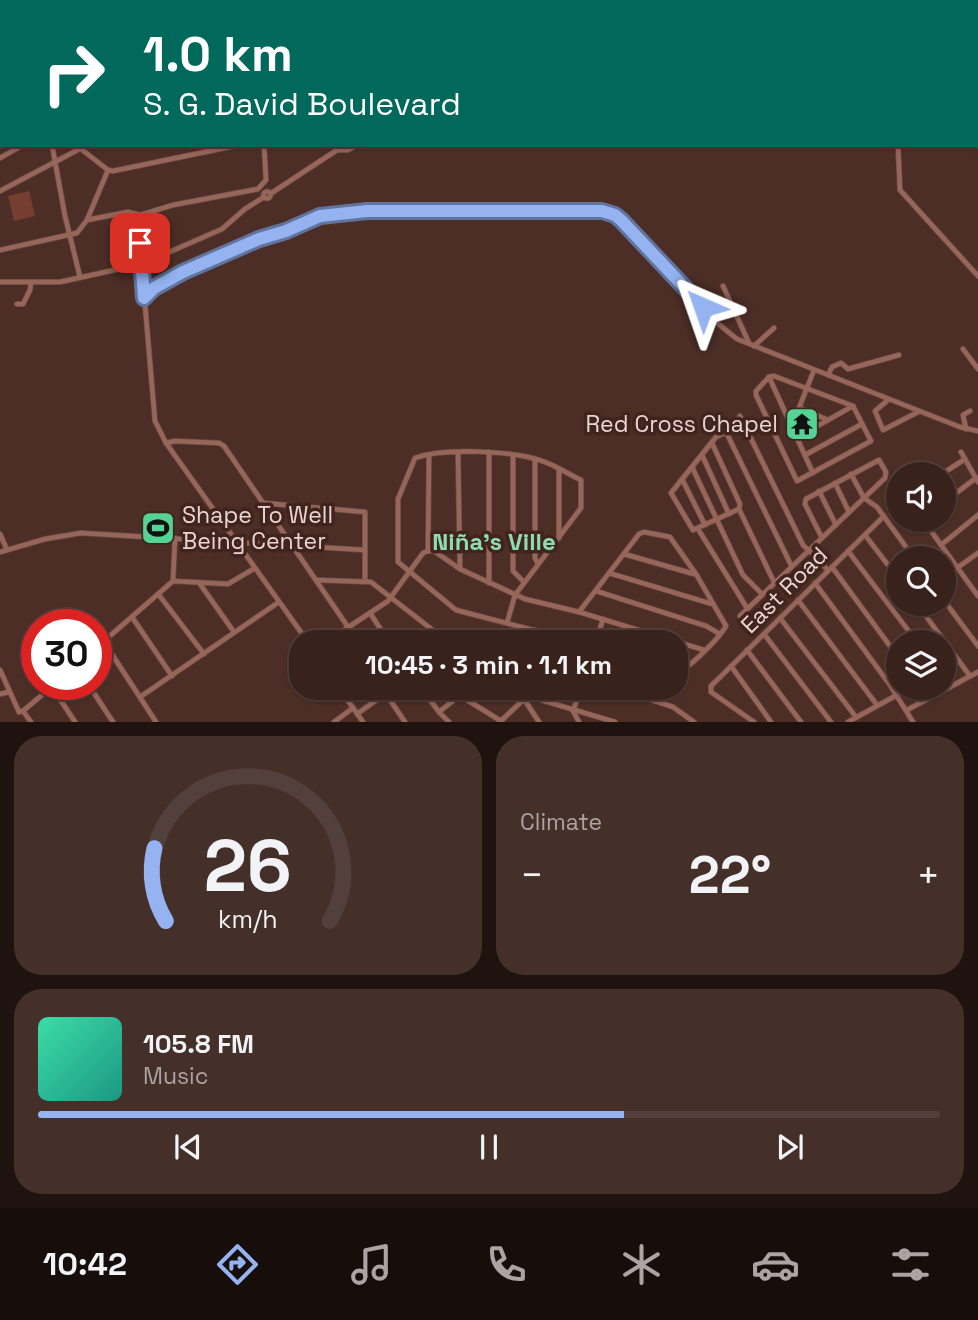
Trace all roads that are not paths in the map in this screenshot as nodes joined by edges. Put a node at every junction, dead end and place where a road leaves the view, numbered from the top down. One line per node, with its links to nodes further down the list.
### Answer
1 (19, 147): 9 (street)
2 (52, 147): 10 (street)
3 (84, 147): 8 (street)
4 (229, 147): 11 (street)
5 (264, 147): 13 (street)
6 (898, 147): 19 (street)
7 (337, 148): 13 (street)
8 (81, 149): 10 (street); 11 (street)
9 (0, 158)
10 (56, 161): 12 (street); 16 (street)
11 (108, 170): 15 (street)
12 (0, 191)
13 (265, 192): 14 (street); 18 (street)
14 (140, 215): 15 (street); 18 (street)
15 (87, 220): 16 (street)
16 (71, 235): 17 (street); 20 (street)
17 (0, 250)
18 (142, 264): 20 (street); 24 (street)
19 (978, 276)
20 (80, 277): 22 (street)
21 (0, 282): 22 (street)
22 (31, 282): 25 (street)
23 (723, 286): 27 (street)
24 (144, 298): 27 (street); 47 (street)
25 (17, 304)
26 (774, 328): 27 (street)
27 (752, 345): 31 (street)
28 (963, 349): 30 (street)
29 (899, 355): 32 (street)
30 (978, 369)
31 (814, 370): 32 (street); 34 (street)
32 (828, 375): 35 (street)
33 (769, 377): 34 (street); 42 (street); 61 (street)
34 (807, 389): 36 (street); 37 (street)
35 (889, 400): 39 (street); 39 (street)
36 (853, 406): 40 (street); 41 (street)
37 (800, 408): 40 (street); 42 (street)
38 (970, 411): 43 (street)
39 (919, 412): 43 (street)
40 (829, 420): 46 (street)
41 (862, 424): 54 (street); 61 (street)
42 (792, 427): 46 (street)
43 (966, 430): 44 (street)
44 (978, 431)
45 (726, 432): 48 (street); 91 (street); 99 (street)
46 (796, 438): 54 (street)
47 (166, 443): 69 (street); 85 (street)
48 (712, 443): 53 (street); 70 (street)
49 (489, 452): 50 (street); 55 (street); 113 (street)
50 (458, 453): 52 (street); 103 (street)
51 (961, 453): 57 (street)
52 (429, 455): 92 (street); 104 (street)
53 (702, 455): 59 (street); 72 (street)
54 (805, 455): 61 (street)
55 (513, 456): 56 (street); 110 (street)
56 (535, 459): 60 (street); 98 (street)
57 (965, 459): 58 (street); 64 (street)
58 (956, 465)
59 (692, 467): 63 (street); 75 (street)
60 (559, 469): 83 (street); 83 (street)
61 (813, 473)
62 (851, 474): 65 (street); 68 (street); 68 (street)
63 (682, 479): 76 (street); 78 (street)
64 (977, 480): 67 (street)
65 (835, 483): 66 (street); 71 (street)
66 (819, 491): 77 (street); 84 (street)
67 (956, 494)
68 (864, 498): 71 (street); 74 (street)
69 (263, 503): 86 (street); 90 (street)
70 (739, 509): 72 (street); 111 (street)
71 (849, 512): 77 (street)
72 (729, 514): 75 (street)
73 (978, 515): 87 (street)
74 (884, 516): 81 (street, East Road); 88 (street)
75 (717, 520): 76 (street); 117 (street)
76 (705, 525): 78 (street)
77 (835, 525): 84 (street)
78 (698, 528): 124 (street)
79 (932, 532): 87 (street)
80 (0, 534): 89 (street)
81 (865, 535): 93 (street, East Road); 97 (street)
82 (175, 538): 85 (street); 89 (street); 108 (street)
83 (559, 538): 98 (street)
84 (821, 538): 91 (street)
85 (236, 541): 86 (street); 100 (street)
86 (292, 545): 90 (street); 107 (street)
87 (941, 545): 102 (street)
88 (905, 546)
89 (7, 550): 94 (street)
90 (365, 550): 109 (street)
91 (808, 550): 99 (street); 101 (street)
92 (428, 551): 103 (street); 104 (street)
93 (848, 551): 101 (street, East Road); 141 (street)
94 (0, 552)
95 (978, 553): 102 (street)
96 (624, 554): 105 (street); 106 (street); 106 (street)
97 (886, 562)
98 (538, 564): 110 (street)
99 (791, 565): 111 (street)
100 (255, 568): 112 (street); 122 (street)
101 (830, 568): 114 (street, East Road); 146 (street)
102 (957, 568): 119 (street)
103 (460, 569): 113 (street)
104 (410, 571): 120 (street); 133 (street)
105 (610, 573): 115 (street); 123 (street)
106 (696, 574): 123 (street)
107 (316, 579): 109 (street); 134 (street)
108 (173, 580): 112 (street); 116 (street)
109 (365, 582): 120 (street)
110 (524, 582): 118 (street)
111 (774, 582): 117 (street)
112 (200, 583): 142 (street)
113 (489, 583): 118 (street)
114 (815, 583): 121 (street, East Road); 158 (street)
115 (596, 591): 125 (street); 143 (street)
116 (159, 594): 130 (street); 151 (street)
117 (762, 594): 124 (street)
118 (515, 595): 125 (street); 133 (street)
119 (978, 596)
120 (392, 597): 126 (street); 138 (street)
121 (798, 600): 131 (street, East Road); 180 (street)
122 (279, 602): 135 (street); 142 (street)
123 (713, 604): 143 (street)
124 (748, 609): 127 (street)
125 (579, 612): 132 (street)
126 (370, 613): 134 (street); 137 (street)
127 (740, 616)
128 (926, 616): 157 (street)
129 (956, 616): 147 (street)
130 (132, 617): 145 (street); 156 (street)
131 (780, 618): 144 (street, East Road); 187 (street)
132 (603, 619): 140 (street); 148 (street)
133 (507, 623): 139 (street)
134 (348, 627): 136 (street)
135 (299, 630)
136 (344, 630)
137 (382, 630)
138 (433, 630)
139 (535, 630)
140 (600, 630)
141 (907, 630)
142 (234, 632): 151 (street)
143 (720, 634): 148 (street)
144 (764, 634): 149 (street, East Road); 206 (street)
145 (112, 635)
146 (886, 641)
147 (978, 646)
148 (704, 650): 152 (street)
149 (747, 650): 153 (street, East Road); 205 (street)
150 (112, 654): 162 (street)
151 (204, 654): 156 (street)
152 (688, 665)
153 (732, 666): 203 (street, East Road); 204 (street)
154 (0, 670): 160 (street)
155 (978, 672): 157 (street)
156 (172, 676): 162 (street)
157 (971, 676): 159 (street)
158 (886, 680)
159 (956, 684)
160 (9, 692): 161 (street); 184 (street)
161 (0, 694)
162 (140, 697): 194 (street)
163 (36, 700): 184 (street)
164 (62, 700): 192 (street)
165 (99, 700): 193 (street)
166 (347, 700): 181 (street)
167 (373, 700): 186 (street)
168 (391, 700): 197 (street)
169 (430, 700): 185 (street)
170 (453, 700): 185 (street)
171 (467, 700): 190 (street)
172 (523, 700): 190 (street)
173 (525, 700): 199 (street)
174 (546, 700): 182 (street)
175 (577, 700): 182 (street)
176 (652, 700): 202 (street)
177 (887, 700): 180 (street)
178 (900, 700): 183 (street)
179 (924, 700): 183 (street)
180 (877, 705): 187 (street)
181 (353, 708): 186 (street); 195 (street)
182 (574, 708): 200 (street); 201 (street)
183 (906, 710): 189 (street)
184 (21, 712): 188 (street); 191 (street)
185 (439, 712): 198 (street)
186 (357, 714): 196 (street)
187 (856, 717): 207 (street)
188 (17, 719)
189 (914, 720)
190 (500, 721)
191 (31, 722)
192 (75, 722)
193 (113, 722)
194 (156, 722)
195 (334, 722)
196 (363, 722)
197 (405, 722)
198 (449, 722)
199 (539, 722)
200 (579, 722)
201 (615, 722)
202 (694, 722)
203 (754, 722)
204 (771, 722)
205 (801, 722)
206 (831, 722)
207 (848, 722)

